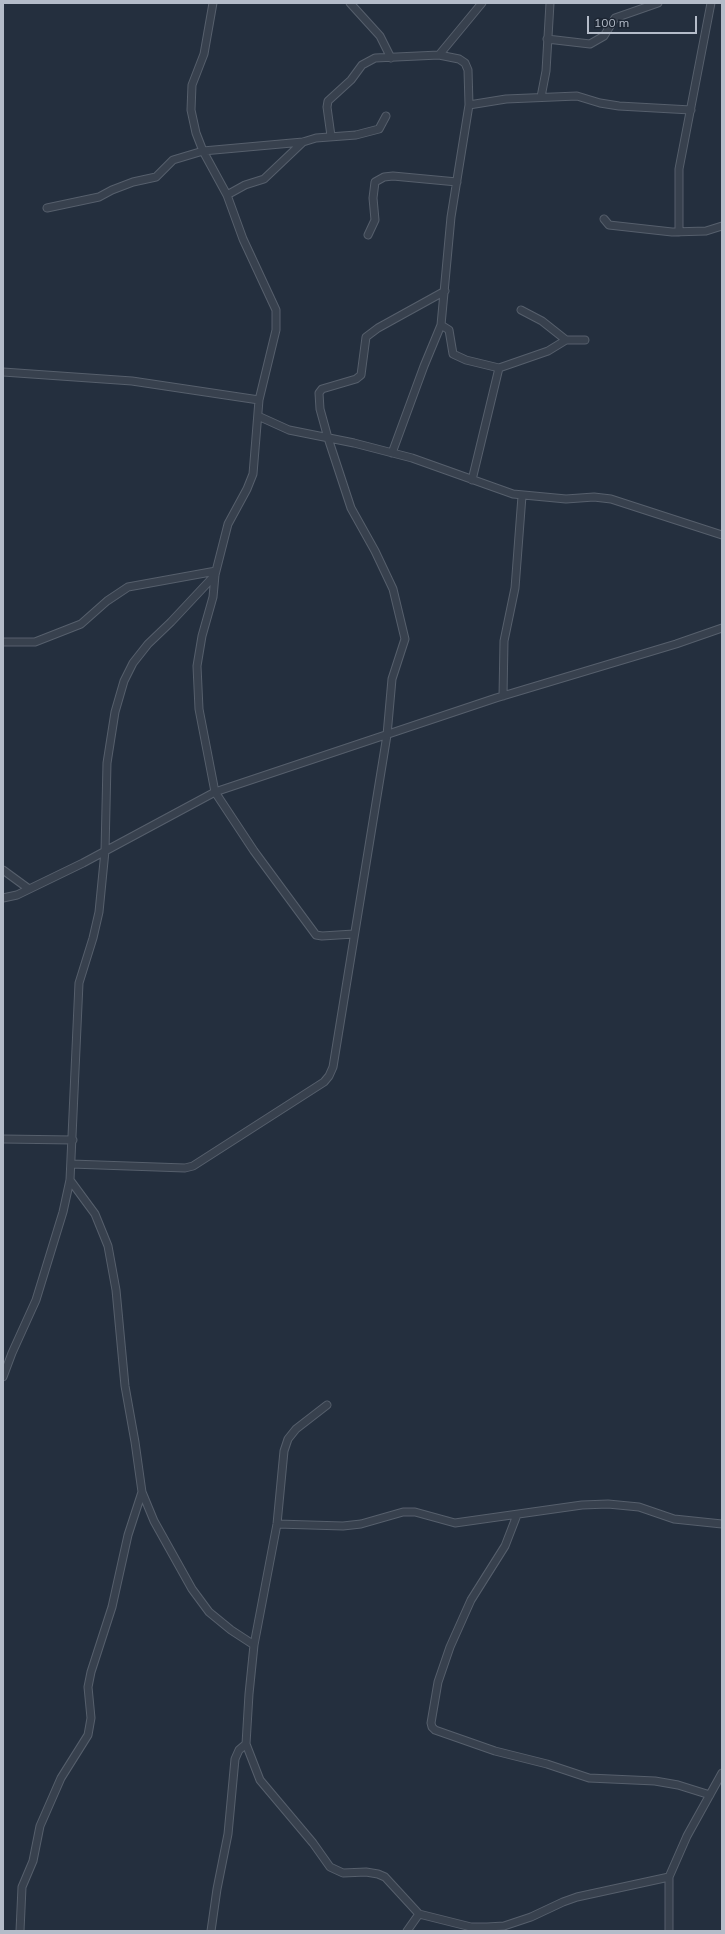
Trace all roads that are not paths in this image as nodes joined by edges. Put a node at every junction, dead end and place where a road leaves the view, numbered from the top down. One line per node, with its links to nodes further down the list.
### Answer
1 (213, 3): 16 (street)
2 (350, 3): 9 (street)
3 (482, 3): 8 (street)
4 (550, 3): 7 (street)
5 (658, 3): 7 (street)
6 (711, 3): 12 (street)
7 (547, 39): 10 (street)
8 (439, 55): 9 (street); 11 (street)
9 (391, 58): 14 (street)
10 (541, 97): 11 (street); 12 (street)
11 (469, 105): 17 (street)
12 (691, 110): 22 (street)
13 (386, 116): 14 (street)
14 (331, 136): 15 (street)
15 (303, 142): 16 (street); 18 (street)
16 (202, 151): 18 (street); 19 (street)
17 (458, 182): 23 (street); 24 (street)
18 (227, 195): 31 (street)
19 (47, 208)
20 (604, 219): 22 (street)
21 (722, 226): 22 (street)
22 (679, 232)
23 (368, 235)
24 (446, 291): 26 (street); 33 (street)
25 (521, 310): 27 (street)
26 (441, 325): 29 (street); 34 (street)
27 (566, 340): 28 (street); 29 (street)
28 (585, 340)
29 (499, 368): 35 (street)
30 (3, 372): 31 (street)
31 (259, 400): 32 (street)
32 (258, 416): 33 (street); 38 (street)
33 (328, 438): 34 (street); 42 (street)
34 (392, 454): 35 (street)
35 (472, 480): 36 (street)
36 (522, 496): 37 (street); 41 (street)
37 (722, 535)
38 (216, 573): 40 (street); 43 (street); 44 (street)
39 (722, 628): 41 (street)
40 (3, 642)
41 (503, 696): 42 (street)
42 (387, 735): 43 (street); 48 (street)
43 (215, 792): 44 (street); 48 (street)
44 (105, 851): 46 (street); 50 (street)
45 (3, 870): 46 (street)
46 (29, 889): 47 (street)
47 (3, 898)
48 (354, 934): 51 (street)
49 (3, 1139): 50 (street)
50 (73, 1140): 51 (street)
51 (71, 1164): 52 (street)
52 (70, 1180): 53 (street); 55 (street)
53 (3, 1378)
54 (327, 1405): 57 (street)
55 (142, 1492): 59 (street); 65 (street)
56 (517, 1515): 57 (street); 58 (street); 62 (street)
57 (277, 1524): 59 (street)
58 (722, 1524)
59 (254, 1645): 60 (street)
60 (246, 1744): 64 (street); 66 (street)
61 (722, 1773): 62 (street)
62 (710, 1795): 63 (street)
63 (669, 1877): 64 (street); 68 (street)
64 (419, 1914): 67 (street)
65 (20, 1931)
66 (212, 1931)
67 (407, 1931)
68 (669, 1931)

